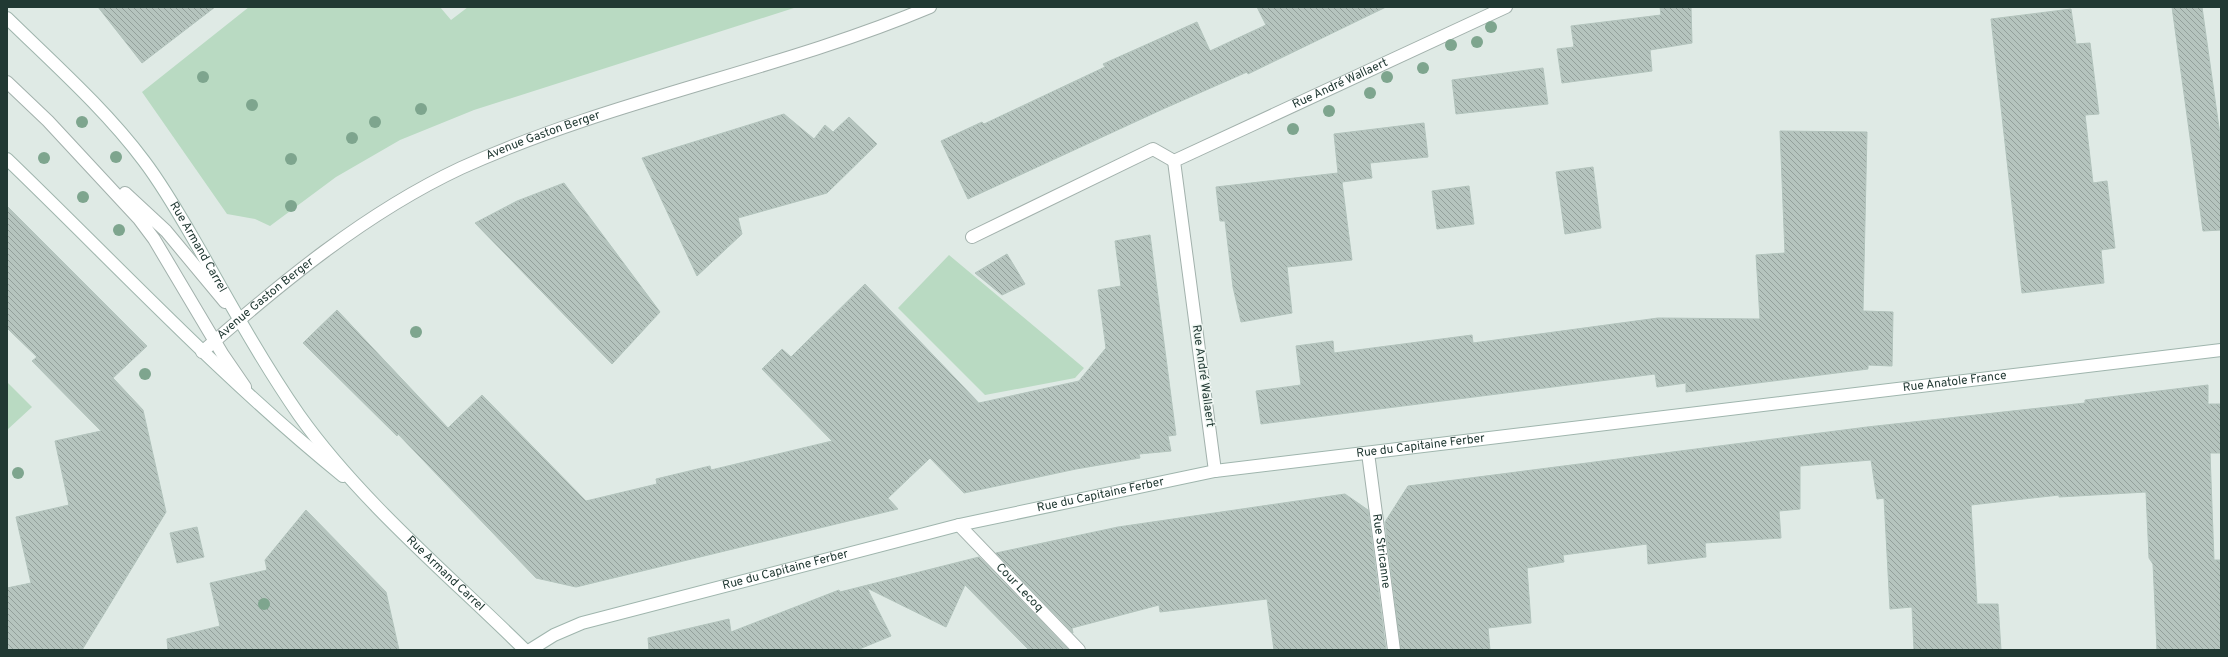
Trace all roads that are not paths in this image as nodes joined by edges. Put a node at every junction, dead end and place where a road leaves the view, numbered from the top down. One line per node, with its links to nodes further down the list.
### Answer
1 (930, 7): 9 (street, Avenue Gaston Berger)
2 (1506, 7): 6 (street, Rue André Wallaert)
3 (7, 18): 9 (street, Rue Armand Carrel)
4 (7, 82): 7 (street)
5 (7, 159): 12 (street, Rue Armand Carrel)
6 (1174, 161): 8 (street); 16 (street, Rue André Wallaert)
7 (94, 169): 9 (street); 10 (street)
8 (972, 237)
9 (239, 319): 10 (street, Avenue Gaston Berger); 17 (street, Rue Armand Carrel)
10 (215, 341): 12 (street, Avenue Gaston Berger); 13 (street)
11 (2221, 350): 14 (street, Rue Anatole France)
12 (202, 352): 13 (street, Rue Armand Carrel)
13 (254, 401): 17 (street, Rue Armand Carrel)
14 (1688, 414): 15 (street, Rue du Capitaine Ferber)
15 (1368, 453): 16 (street, Rue du Capitaine Ferber); 22 (street, Rue Stricanne)
16 (1215, 471): 18 (street, Rue du Capitaine Ferber)
17 (366, 495): 19 (street, Rue Armand Carrel)
18 (959, 525): 20 (street, Rue du Capitaine Ferber); 21 (street, Cour Lecoq)
19 (525, 650)
20 (530, 650)
21 (1079, 650)
22 (1394, 650)

